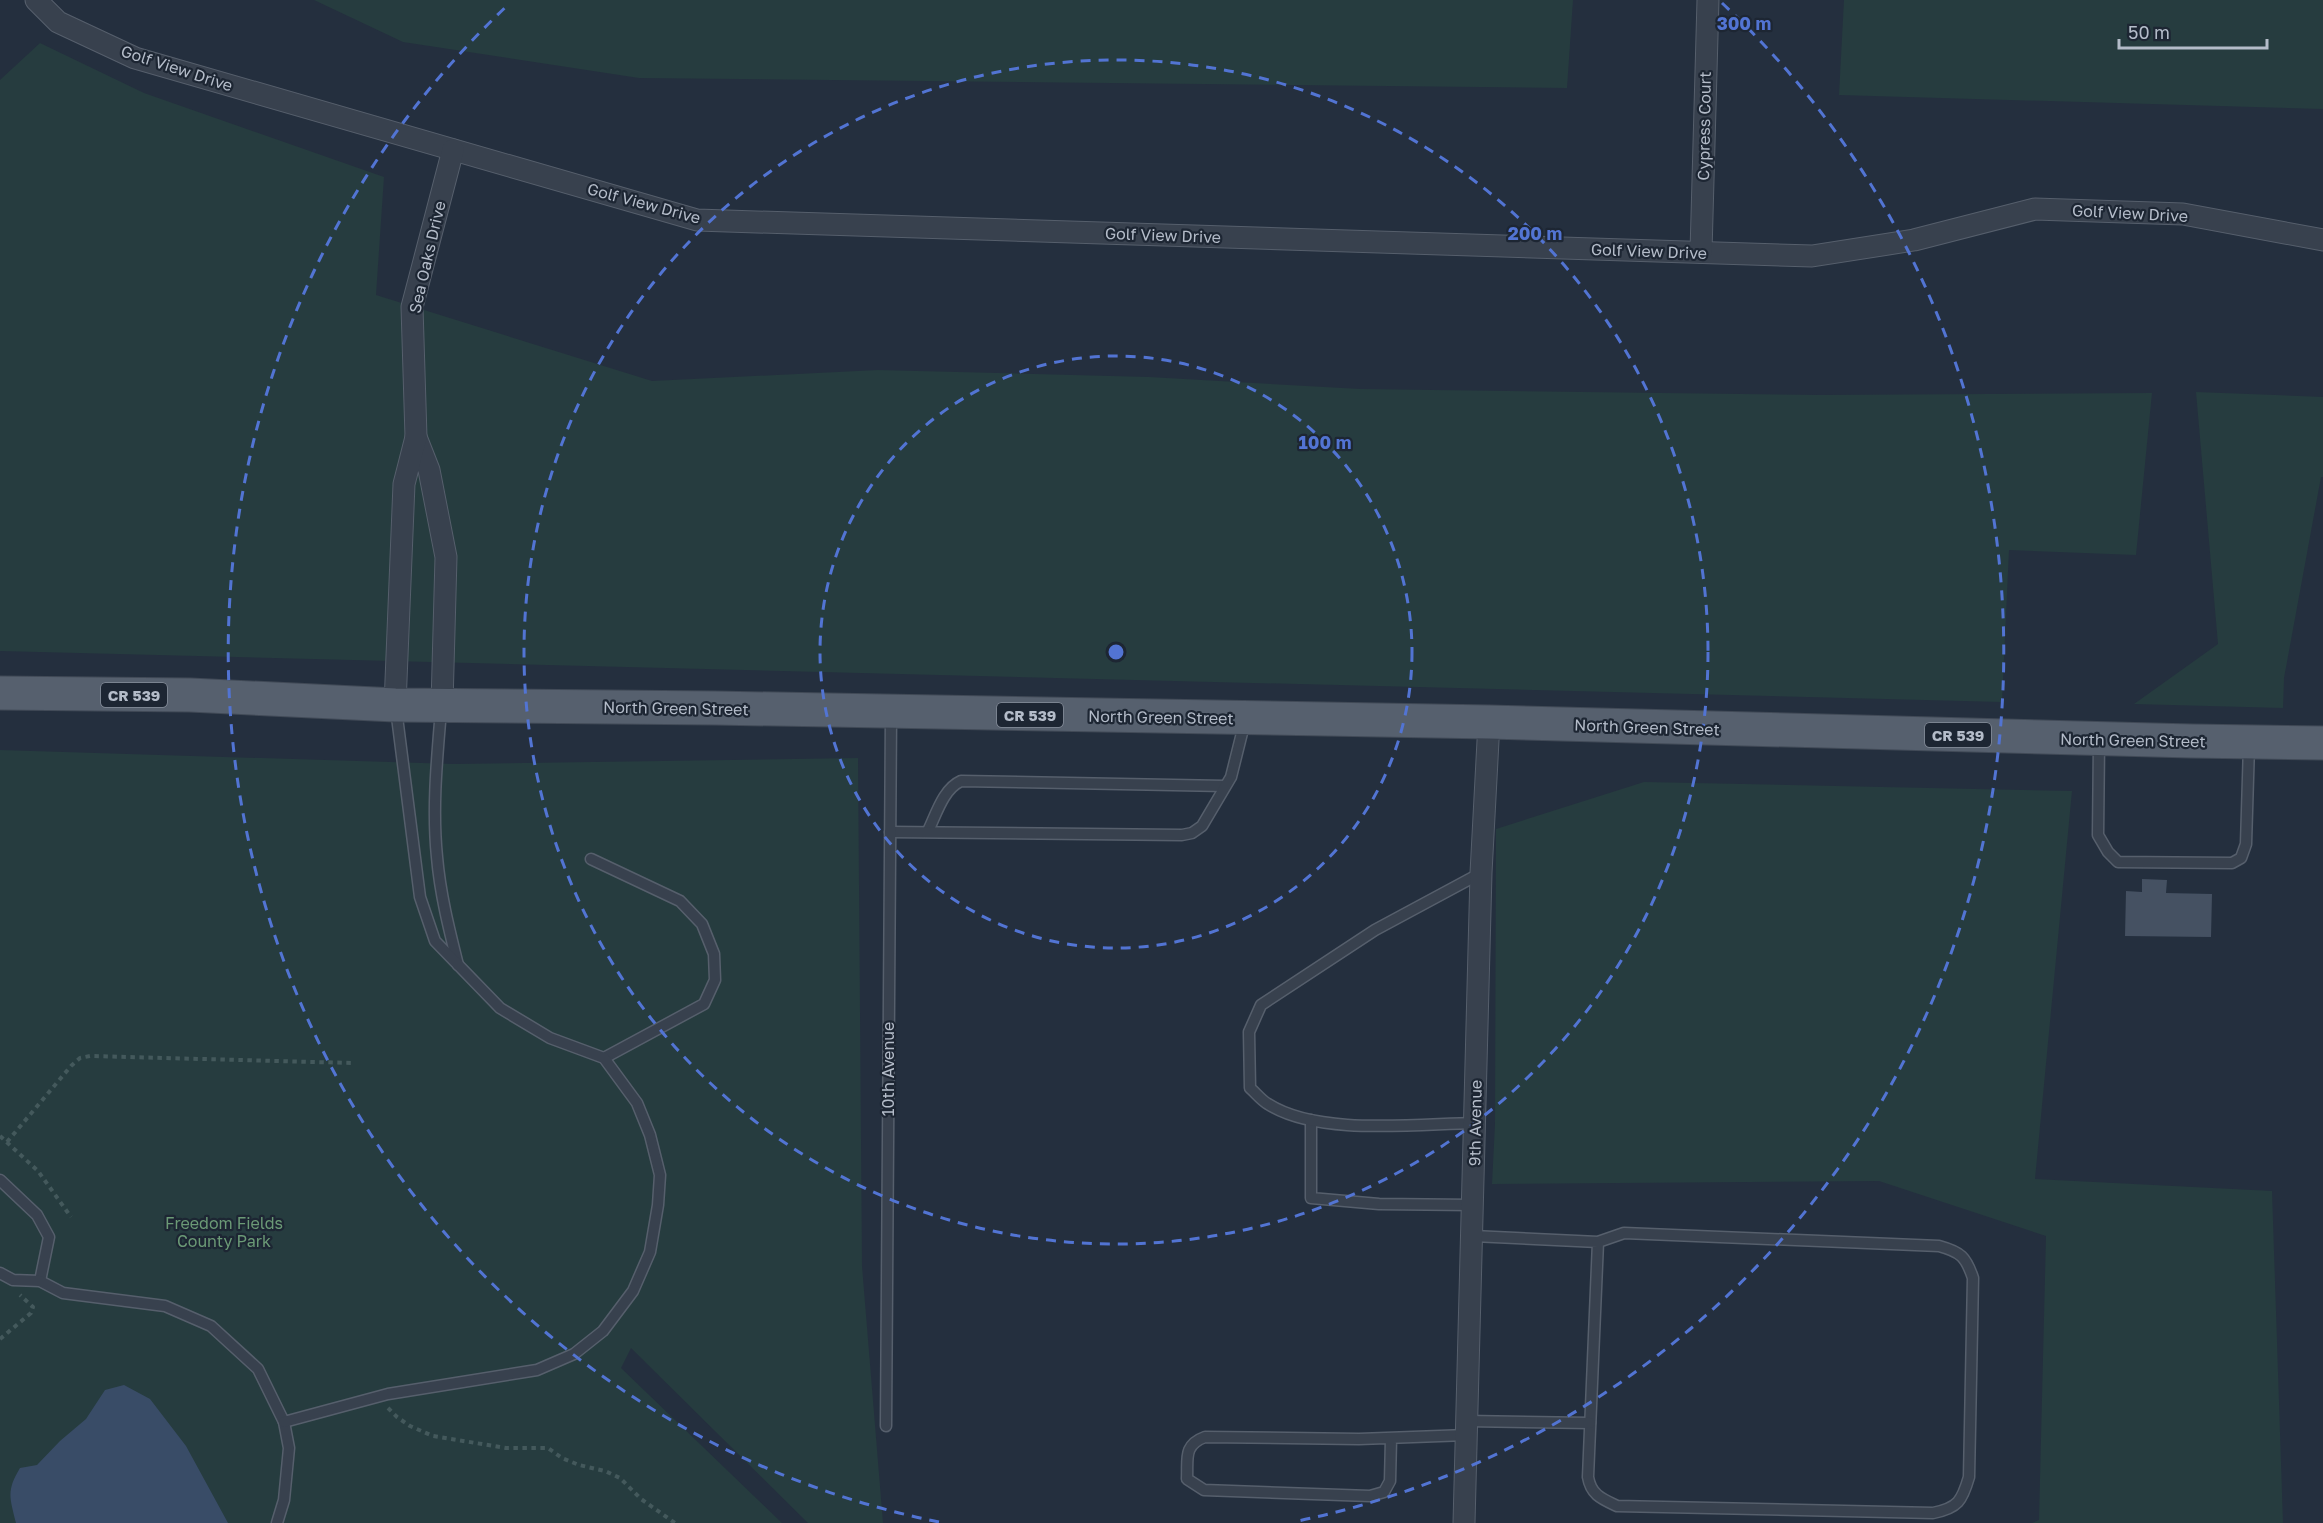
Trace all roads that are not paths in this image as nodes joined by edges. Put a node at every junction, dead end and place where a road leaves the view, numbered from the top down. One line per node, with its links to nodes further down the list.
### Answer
1 (36, 0): 3 (street, Golf View Drive)
2 (1707, 0): 5 (street, Cypress Court)
3 (453, 150): 5 (street, Golf View Drive); 6 (street, Sea Oaks Drive)
4 (2323, 240): 5 (street, Golf View Drive)
5 (1701, 252)
6 (416, 437): 8 (street, Sea Oaks Drive); 9 (street, Sea Oaks Drive)
7 (0, 693): 9 (main road, North Green Street / CR 539)
8 (442, 704): 9 (main road, North Green Street / CR 539); 10 (main road, North Green Street / CR 539); 21 (lane)
9 (395, 705): 21 (lane)
10 (891, 712): 11 (main road, North Green Street / CR 539); 18 (lane, 10th Avenue)
11 (1246, 718): 12 (main road, North Green Street / CR 539); 16 (lane)
12 (1489, 722): 13 (main road, North Green Street / CR 539); 20 (street, 9th Avenue)
13 (2098, 739): 14 (main road, North Green Street / CR 539); 14 (lane)
14 (2249, 742): 15 (main road, North Green Street / CR 539)
15 (2323, 743)
16 (1225, 786): 17 (lane); 17 (lane)
17 (928, 831): 18 (lane)
18 (890, 832): 33 (lane, 10th Avenue)
19 (591, 859): 22 (lane)
20 (1481, 873): 23 (lane); 24 (street, 9th Avenue)
21 (458, 965): 22 (lane)
22 (604, 1058): 31 (lane)
23 (1311, 1120): 24 (lane); 26 (lane)
24 (1474, 1124): 26 (street, 9th Avenue)
25 (0, 1180): 30 (lane)
26 (1473, 1204): 27 (street, 9th Avenue)
27 (1473, 1236): 28 (lane); 34 (street, 9th Avenue)
28 (1598, 1242): 32 (lane); 32 (lane)
29 (0, 1274): 30 (lane)
30 (40, 1281): 31 (lane)
31 (284, 1422): 36 (lane)
32 (1590, 1422): 34 (lane)
33 (886, 1426)
34 (1467, 1428): 35 (lane); 37 (street, 9th Avenue)
35 (1391, 1439): 35 (lane)
36 (277, 1523)
37 (1464, 1523)

